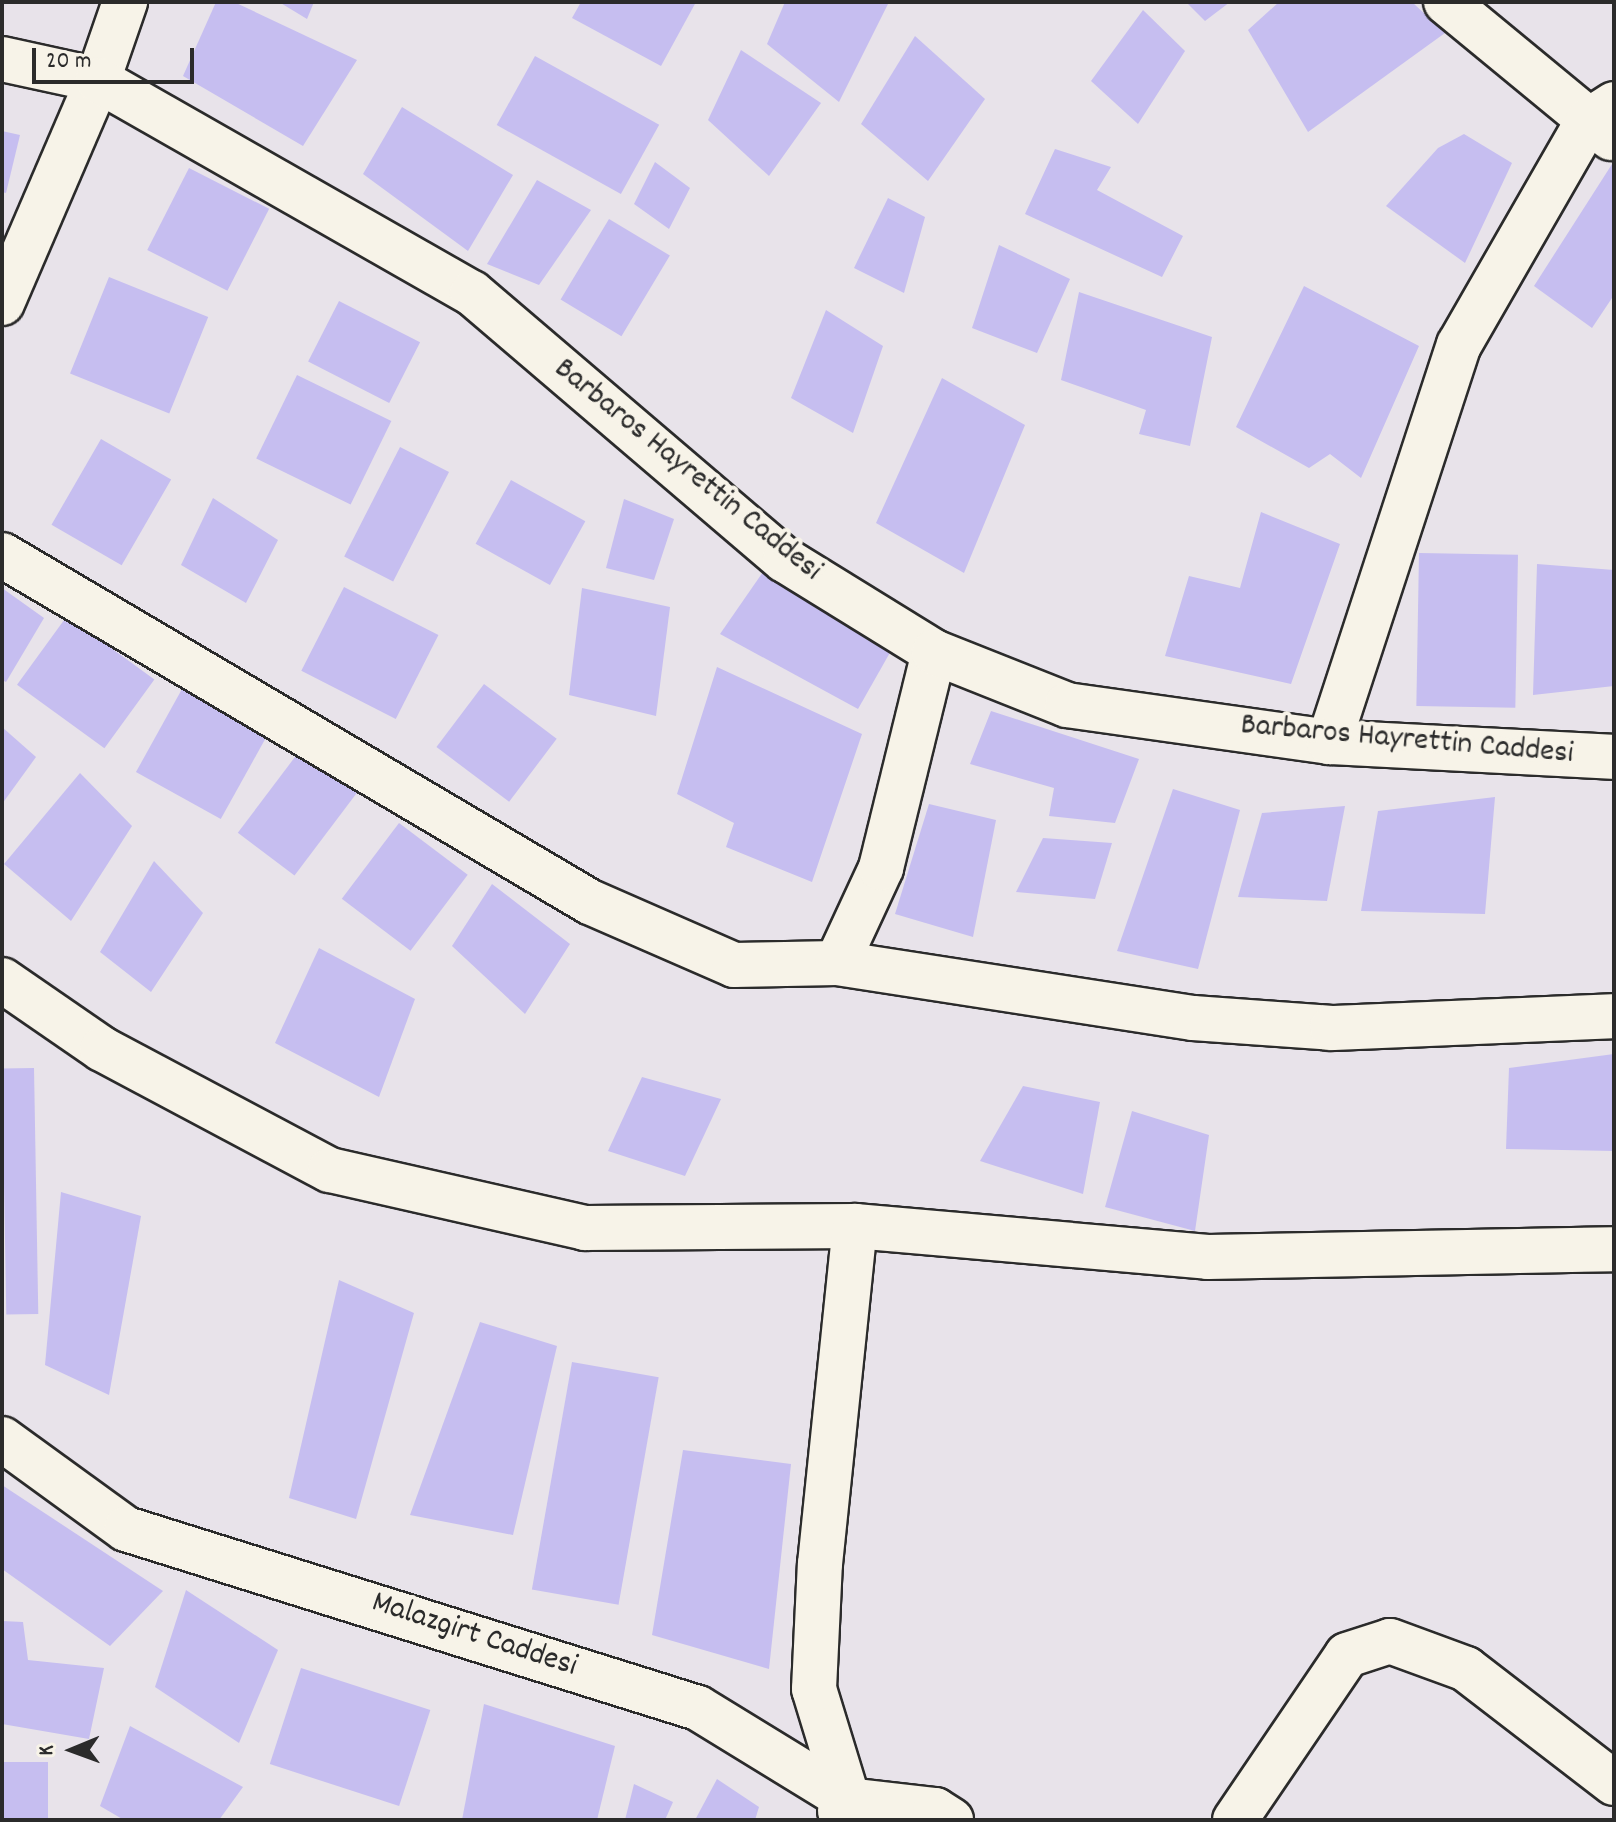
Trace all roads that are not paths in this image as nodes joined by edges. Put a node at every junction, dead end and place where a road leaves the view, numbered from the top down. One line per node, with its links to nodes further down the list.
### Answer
1 (125, 2): 4 (street)
2 (1446, 2): 5 (street)
3 (2, 59): 4 (street, Barbaros Hayrettin Caddesi)
4 (98, 80): 6 (street); 8 (street, Barbaros Hayrettin Caddesi)
5 (1605, 122): 9 (street)
6 (2, 303)
7 (2, 555): 11 (street)
8 (934, 652): 9 (street, Barbaros Hayrettin Caddesi); 11 (street)
9 (1329, 742): 10 (street, Barbaros Hayrettin Caddesi)
10 (1614, 757)
11 (837, 963): 13 (street)
12 (2, 980): 14 (street)
13 (1614, 1016)
14 (855, 1226): 15 (street); 18 (street)
15 (1614, 1249)
16 (2, 1439): 18 (street, Malazgirt Caddesi)
17 (1614, 1783): 20 (street)
18 (841, 1810): 19 (street, Malazgirt Caddesi)
19 (951, 1820)
20 (1235, 1820)

